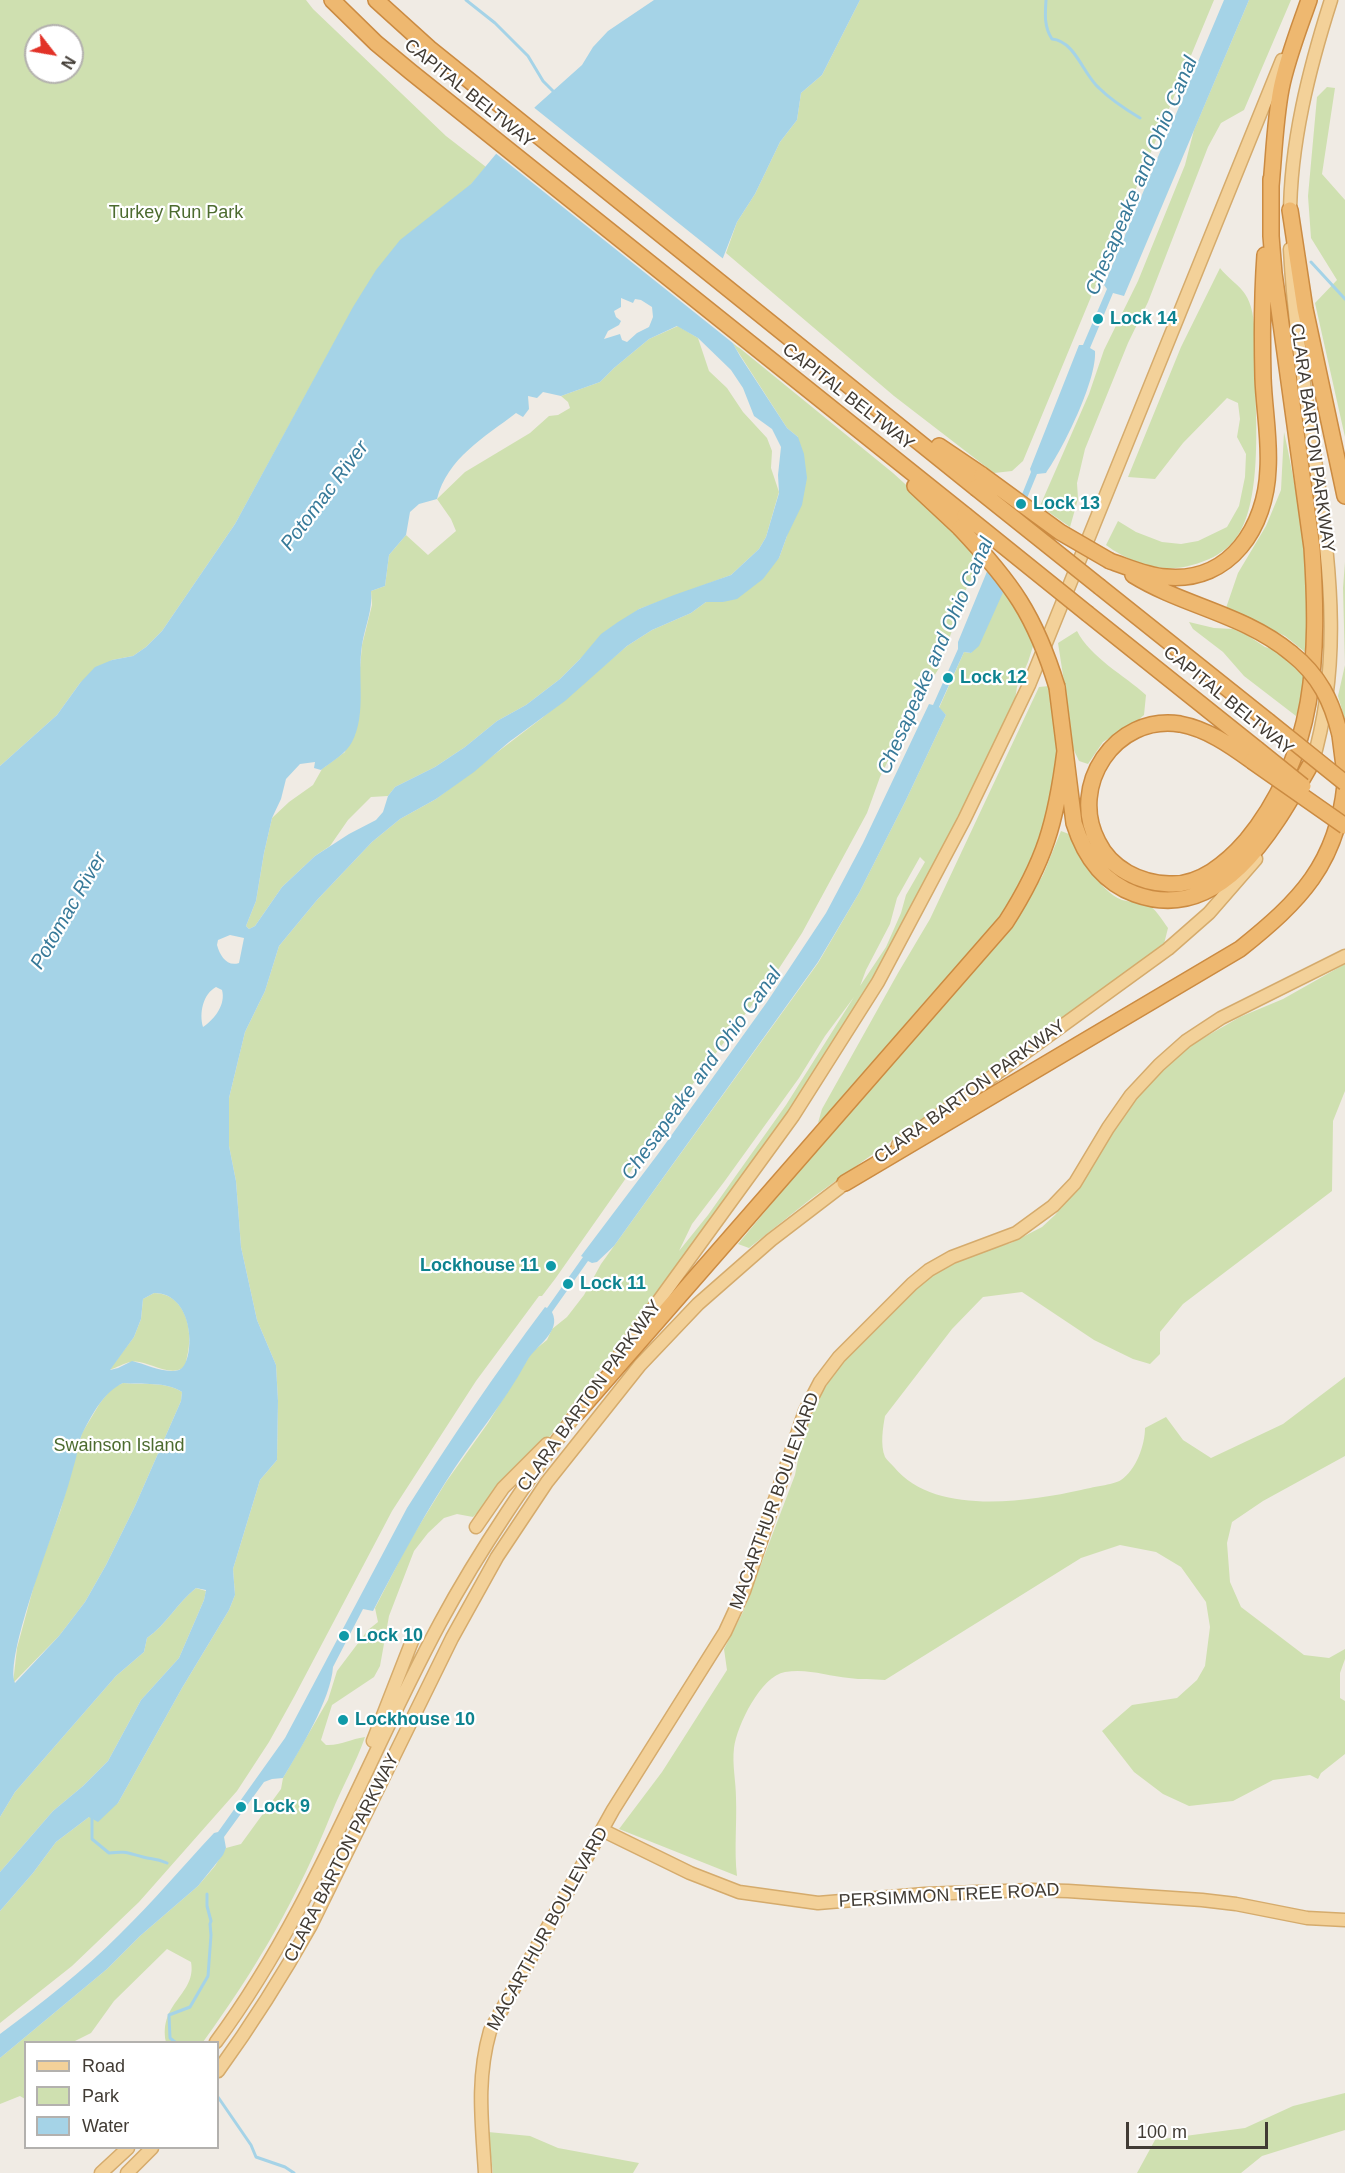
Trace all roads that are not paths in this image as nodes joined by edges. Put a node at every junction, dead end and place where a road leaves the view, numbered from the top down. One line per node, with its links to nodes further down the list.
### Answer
1 (332, 0): 9 (highway, CAPITAL BELTWAY)
2 (376, 0): 7 (highway, CAPITAL BELTWAY)
3 (1308, 0): 5 (highway); 20 (main road, CLARA BARTON PARKWAY)
4 (1331, 0): 6 (main road, CLARA BARTON PARKWAY)
5 (1271, 179): 10 (highway); 12 (highway)
6 (1290, 210): 8 (highway); 13 (main road, CLARA BARTON PARKWAY)
7 (979, 481): 10 (highway, bridge); 15 (highway, CAPITAL BELTWAY, bridge)
8 (1345, 496)
9 (962, 521): 11 (highway, bridge); 12 (highway, CAPITAL BELTWAY, bridge)
10 (1110, 561): 14 (highway, bridge)
11 (1065, 751): 13 (highway); 20 (highway)
12 (1254, 755): 16 (highway, CAPITAL BELTWAY, bridge); 17 (highway, bridge)
13 (1312, 762): 19 (main road, CLARA BARTON PARKWAY)
14 (1345, 774)
15 (1345, 784): 19 (highway)
16 (1345, 820)
17 (1345, 826)
18 (1345, 956): 24 (main road, MACARTHUR BOULEVARD)
19 (845, 1183): 27 (main road, CLARA BARTON PARKWAY)
20 (577, 1413): 21 (main road); 23 (main road, CLARA BARTON PARKWAY)
21 (476, 1527)
22 (414, 1636): 23 (main road)
23 (340, 1826): 26 (main road, CLARA BARTON PARKWAY)
24 (602, 1830): 25 (main road, PERSIMMON TREE ROAD); 32 (main road, MACARTHUR BOULEVARD)
25 (1345, 1920)
26 (218, 2041)
27 (219, 2070)
28 (127, 2149): 30 (main road)
29 (151, 2149): 31 (main road)
30 (101, 2173)
31 (127, 2173)
32 (484, 2173)

